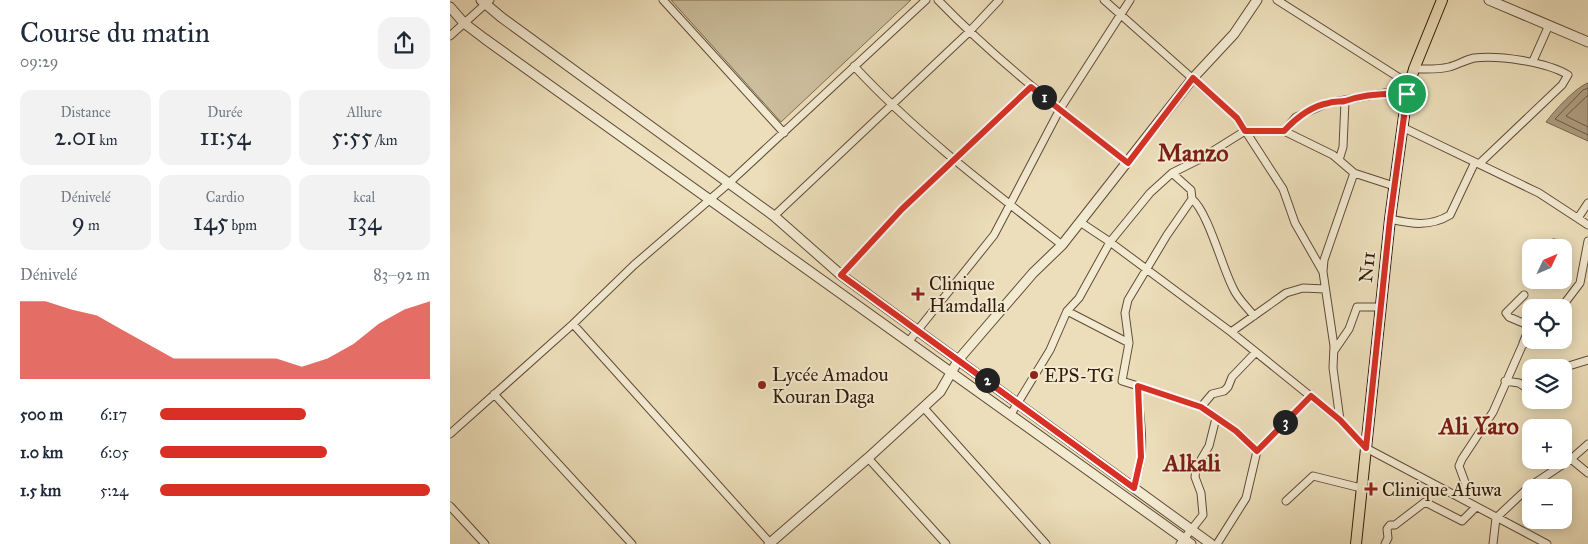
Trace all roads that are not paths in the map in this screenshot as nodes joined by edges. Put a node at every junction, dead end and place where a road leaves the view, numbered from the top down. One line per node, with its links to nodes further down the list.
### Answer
1 (663, 0): 31 (street)
2 (926, 0): 20 (street)
3 (938, 0): 16 (street)
4 (999, 0): 16 (street)
5 (1104, 0): 13 (street)
6 (1130, 0): 13 (street)
7 (1257, 0): 22 (street)
8 (1277, 0): 24 (street)
9 (1442, 0): 21 (main road, N11)
10 (1489, 0): 15 (street)
11 (485, 1): 14 (street); 38 (street)
12 (450, 7): 14 (street)
13 (1120, 14): 22 (street); 27 (street)
14 (464, 23): 17 (street); 41 (street)
15 (1549, 25): 18 (street); 19 (street)
16 (969, 32): 23 (street); 26 (street)
17 (450, 36)
18 (1588, 42)
19 (1533, 61): 21 (street); 35 (street)
20 (854, 66): 26 (street); 31 (street)
21 (1414, 69): 24 (main road, N11)
22 (1193, 78): 29 (street); 34 (street)
23 (1031, 87): 27 (street); 32 (street)
24 (1408, 89): 25 (street); 28 (main road, N11)
25 (1345, 101): 30 (street); 33 (street)
26 (891, 106): 32 (street); 44 (street)
27 (1060, 109): 34 (street); 43 (street)
28 (1402, 127): 35 (street); 39 (main road, N11)
29 (1245, 131): 30 (street); 36 (street); 53 (street)
30 (1284, 131): 33 (street)
31 (784, 133): 38 (street)
32 (954, 158): 43 (street); 54 (street)
33 (1339, 160): 37 (street)
34 (1128, 163): 47 (street)
35 (1477, 163): 45 (street); 46 (street)
36 (1172, 173): 40 (street); 50 (street)
37 (1354, 173): 39 (street); 53 (street)
38 (729, 183): 41 (street); 44 (street)
39 (1394, 186): 46 (main road, N11)
40 (1192, 199): 52 (street); 60 (street)
41 (710, 200): 62 (street); 65 (street)
42 (1588, 203): 45 (street)
43 (1010, 205): 51 (street); 63 (street)
44 (774, 216): 54 (street)
45 (1578, 218): 48 (street)
46 (1390, 219): 58 (main road, N11)
47 (1080, 222): 50 (street); 51 (street)
48 (1588, 225)
49 (1588, 241): 57 (street)
50 (1110, 242): 52 (street); 59 (street)
51 (1062, 245): 70 (street)
52 (1147, 269): 64 (street); 66 (street)
53 (1323, 272): 55 (street)
54 (841, 275): 63 (street)
55 (1325, 290): 60 (street); 69 (street)
56 (1524, 295): 61 (street)
57 (1568, 299)
58 (1381, 307): 69 (street); 87 (main road, N11)
59 (1067, 311): 66 (street); 79 (street)
60 (1254, 316): 64 (street)
61 (1522, 323)
62 (573, 324): 77 (street); 105 (street)
63 (918, 330): 65 (street); 70 (street)
64 (1231, 332): 68 (street)
65 (909, 341): 73 (street)
66 (1129, 343): 76 (street)
67 (1522, 346): 74 (street)
68 (1256, 353): 78 (street); 80 (street)
69 (1333, 353): 84 (street)
70 (959, 359): 73 (street); 79 (street)
71 (1588, 360): 72 (street)
72 (1572, 365)
73 (951, 372): 81 (street); 82 (street)
74 (1505, 381): 75 (street); 96 (street)
75 (1522, 385)
76 (1138, 386): 80 (street); 94 (street)
77 (494, 394): 85 (street); 104 (street)
78 (1311, 396): 84 (street); 88 (street)
79 (1017, 403): 82 (street); 94 (street)
80 (1201, 407): 83 (street)
81 (924, 408): 89 (street); 107 (street)
82 (1011, 414): 102 (street)
83 (1216, 418): 88 (street); 101 (street)
84 (1340, 420): 87 (street)
85 (450, 434)
86 (1588, 444): 90 (street)
87 (1366, 448): 95 (main road, N11); 96 (street)
88 (1257, 451): 109 (street)
89 (868, 458): 105 (street); 106 (street)
90 (1572, 458)
91 (1572, 460): 93 (street)
92 (1556, 469): 100 (street)
93 (1588, 473)
94 (1134, 488): 101 (street)
95 (1361, 488): 97 (street); 110 (main road, N11)
96 (1461, 498): 99 (street)
97 (1286, 501)
98 (450, 506): 103 (street)
99 (1476, 507): 100 (street); 111 (street)
100 (1496, 518): 112 (street); 113 (street)
101 (1192, 531): 102 (street); 108 (street)
102 (1185, 542)
103 (485, 544)
104 (632, 544)
105 (770, 544)
106 (946, 544)
107 (1046, 544)
108 (1211, 544)
109 (1217, 544)
110 (1356, 544)
111 (1385, 544)
112 (1494, 544)
113 (1547, 544)

